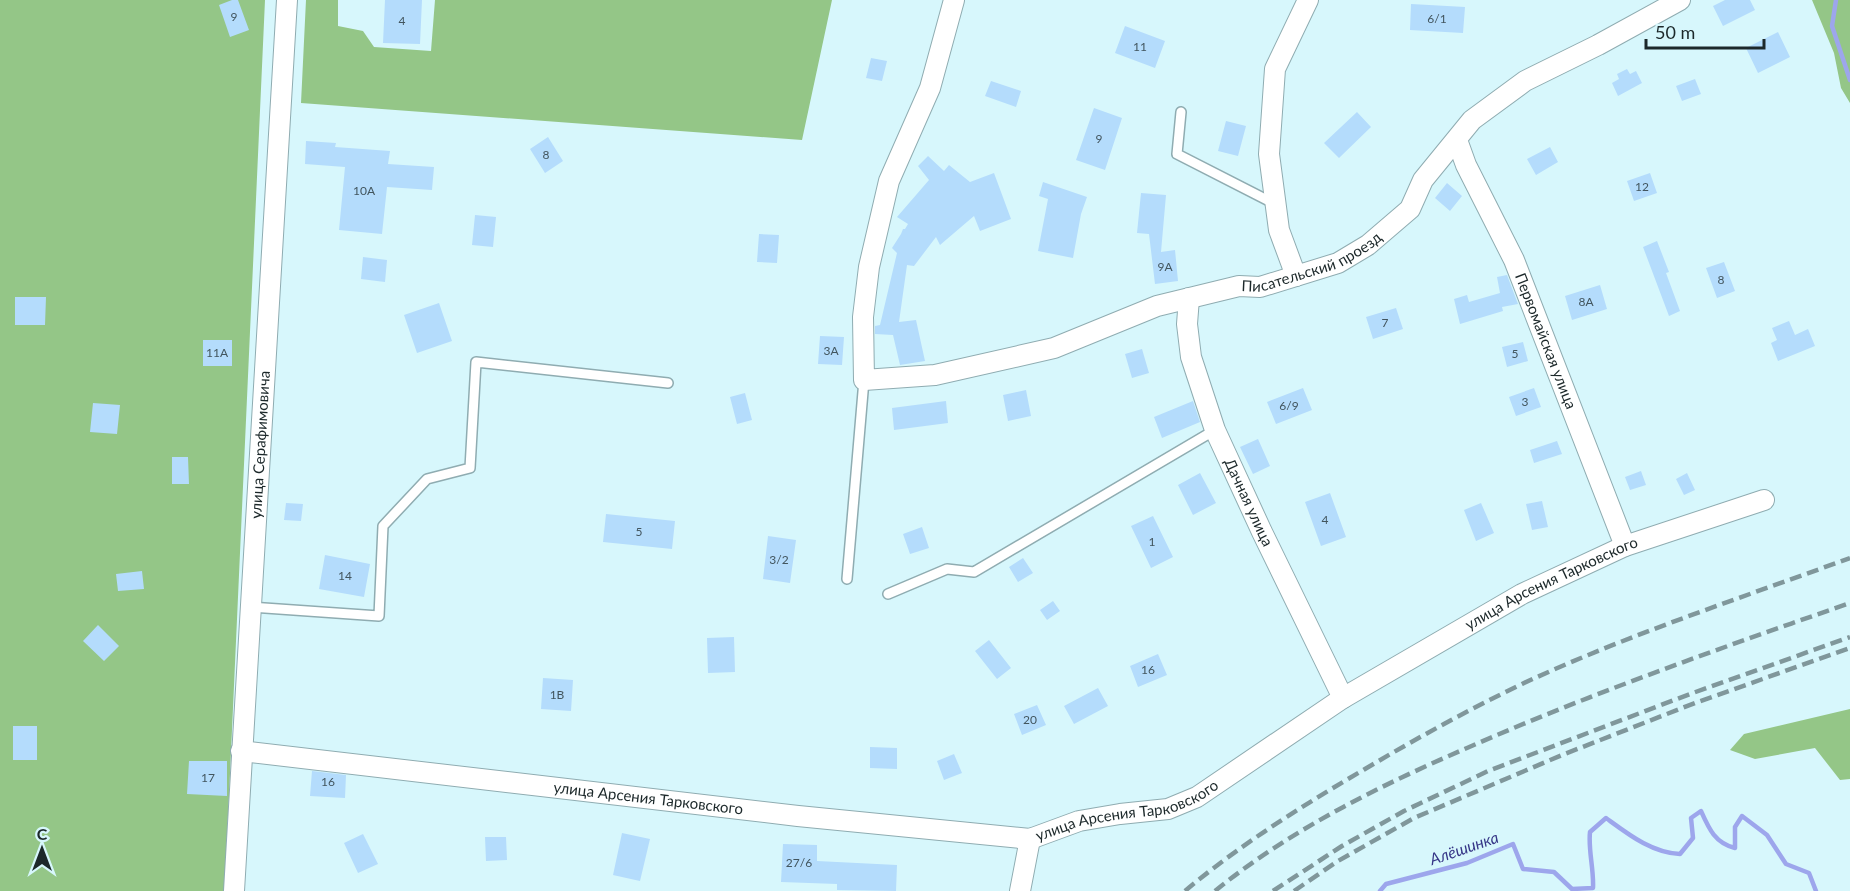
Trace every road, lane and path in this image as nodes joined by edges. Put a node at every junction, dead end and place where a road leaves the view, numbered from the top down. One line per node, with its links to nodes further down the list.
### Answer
1 (287, 0): 17 (street, улица Серафимовича)
2 (954, 0): 10 (street)
3 (1308, 0): 7 (street)
4 (1680, 0): 6 (street, Писательский проезд)
5 (1181, 112): 7 (lane)
6 (1457, 140): 8 (street, Писательский проезд); 14 (street, Первомайская улица)
7 (1275, 204): 8 (street)
8 (1296, 276): 9 (street, Писательский проезд)
9 (1189, 298): 10 (street, Писательский проезд); 12 (street, Дачная улица)
10 (864, 380): 15 (lane)
11 (668, 383): 17 (lane)
12 (1215, 430): 16 (lane); 18 (street, Дачная улица)
13 (1764, 500): 14 (street, улица Арсения Тарковского)
14 (1625, 546): 18 (street, улица Арсения Тарковского)
15 (847, 579)
16 (888, 594)
17 (250, 608): 19 (street, улица Серафимовича)
18 (1342, 698): 20 (street, улица Арсения Тарковского)
19 (241, 751): 20 (street, улица Арсения Тарковского); 21 (street, улица Серафимовича)
20 (1030, 839): 22 (street)
21 (234, 891)
22 (1020, 891)

